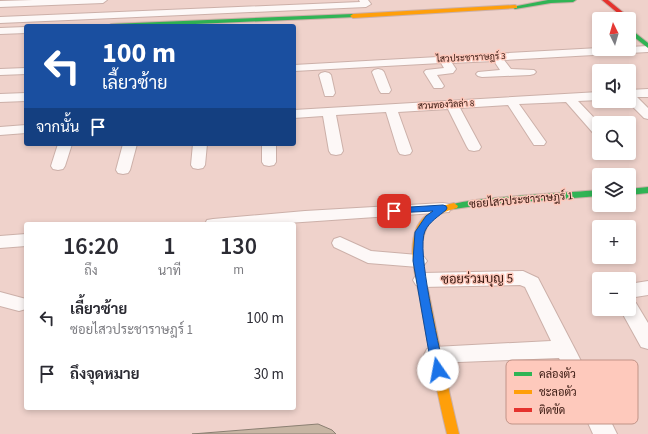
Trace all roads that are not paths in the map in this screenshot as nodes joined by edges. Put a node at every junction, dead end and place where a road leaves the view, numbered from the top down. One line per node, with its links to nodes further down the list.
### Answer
1 (104, 0): 6 (street)
2 (363, 0): 7 (street)
3 (573, 0): 11 (street)
4 (593, 0): 8 (street)
5 (605, 0): 9 (street)
6 (0, 4)
7 (273, 4): 10 (street)
8 (608, 12)
9 (619, 12)
10 (0, 20)
11 (158, 24)
12 (636, 26): 15 (street)
13 (24, 30): 14 (street)
14 (0, 31)
15 (648, 35)
16 (636, 36): 17 (street)
17 (648, 46)
18 (648, 49): 19 (street, ไสวประชาราษฎร์ 3)
19 (497, 57): 20 (street, ไสวประชาราษฎร์ 3); 26 (street)
20 (445, 60): 21 (street, ไสวประชาราษฎร์ 3); 24 (street)
21 (296, 68)
22 (24, 71): 30 (street)
23 (378, 72): 24 (street); 27 (street); 32 (street)
24 (430, 72): 31 (street)
25 (530, 72): 26 (street)
26 (508, 73): 28 (street)
27 (325, 74): 29 (street); 33 (street)
28 (482, 74)
29 (296, 76)
30 (2, 78)
31 (438, 86)
32 (385, 90)
33 (329, 93)
34 (648, 93): 35 (street)
35 (636, 94)
36 (592, 96): 39 (street, สวนทองวิลล่า 8)
37 (24, 97): 38 (street)
38 (0, 98)
39 (569, 98): 40 (street, สวนทองวิลล่า 8); 47 (street)
40 (511, 101): 42 (street, สวนทองวิลล่า 8); 50 (street)
41 (636, 102): 46 (street)
42 (452, 104): 43 (street, สวนทองวิลล่า 8); 55 (street)
43 (391, 108): 44 (street, สวนทองวิลล่า 8); 57 (street)
44 (329, 112): 45 (street, สวนทองวิลล่า 8); 56 (street)
45 (296, 114)
46 (648, 115)
47 (592, 123)
48 (24, 130): 49 (street)
49 (0, 131)
50 (538, 142)
51 (64, 146): 60 (street)
52 (130, 146): 61 (street)
53 (200, 146): 59 (street)
54 (269, 146): 58 (street)
55 (474, 147)
56 (336, 151)
57 (405, 151)
58 (269, 162)
59 (198, 165)
60 (58, 166)
61 (124, 170)
62 (648, 190): 63 (street)
63 (636, 191)
64 (592, 194): 65 (street, ซอยไสวประชาราษฎร์ 1)
65 (443, 208): 66 (street, ซอยไสวประชาราษฎร์ 1); 70 (street, ซอยไสวประชาราษฎร์ 1)
66 (235, 222)
67 (24, 240): 68 (street)
68 (0, 242)
69 (340, 243): 70 (street)
70 (418, 261): 71 (street, ซอยไสวประชาราษฎร์ 1)
71 (422, 280): 78 (street, ซอยร่วมบุญ 5); 79 (street, ซอยไสวประชาราษฎร์ 1)
72 (648, 288): 73 (street)
73 (636, 290)
74 (0, 299): 75 (street)
75 (19, 304)
76 (634, 316): 77 (street)
77 (648, 341)
78 (565, 348): 79 (street); 80 (street, ซอยร่วมบุญ 5)
79 (434, 355): 82 (street, ซอยไสวประชาราษฎร์ 1)
80 (571, 360)
81 (600, 424): 83 (street, ซอยร่วมบุญ 5)
82 (453, 434)
83 (605, 434)

